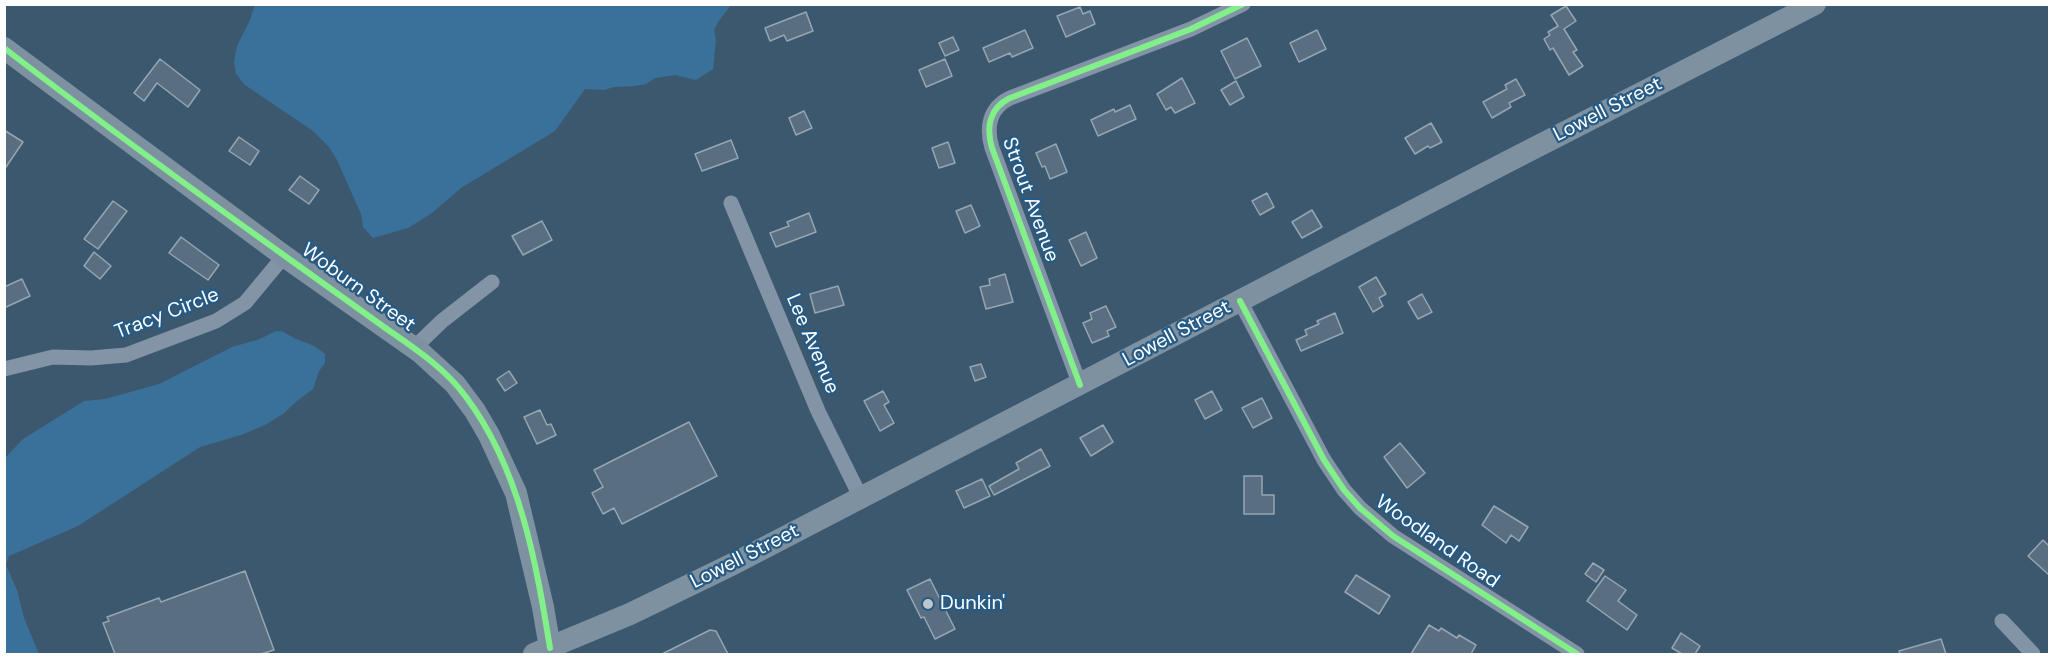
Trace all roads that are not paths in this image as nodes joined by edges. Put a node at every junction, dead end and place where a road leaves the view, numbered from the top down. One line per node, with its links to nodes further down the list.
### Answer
1 (1243, 4): 10 (street, Strout Avenue)
2 (1815, 4): 7 (main road, Lowell Street)
3 (4, 48): 5 (main road, Woburn Street)
4 (731, 203): 11 (street, Lee Avenue)
5 (284, 256): 8 (main road, Woburn Street); 9 (street, Tracy Circle)
6 (492, 282): 8 (street)
7 (1240, 301): 10 (main road, Lowell Street); 14 (street, Woodland Road)
8 (414, 348): 13 (main road, Woburn Street)
9 (4, 369)
10 (1080, 385): 11 (main road, Lowell Street)
11 (861, 498): 13 (main road, Lowell Street)
12 (2002, 621): 15 (street)
13 (545, 652)
14 (1577, 654)
15 (2033, 654)

